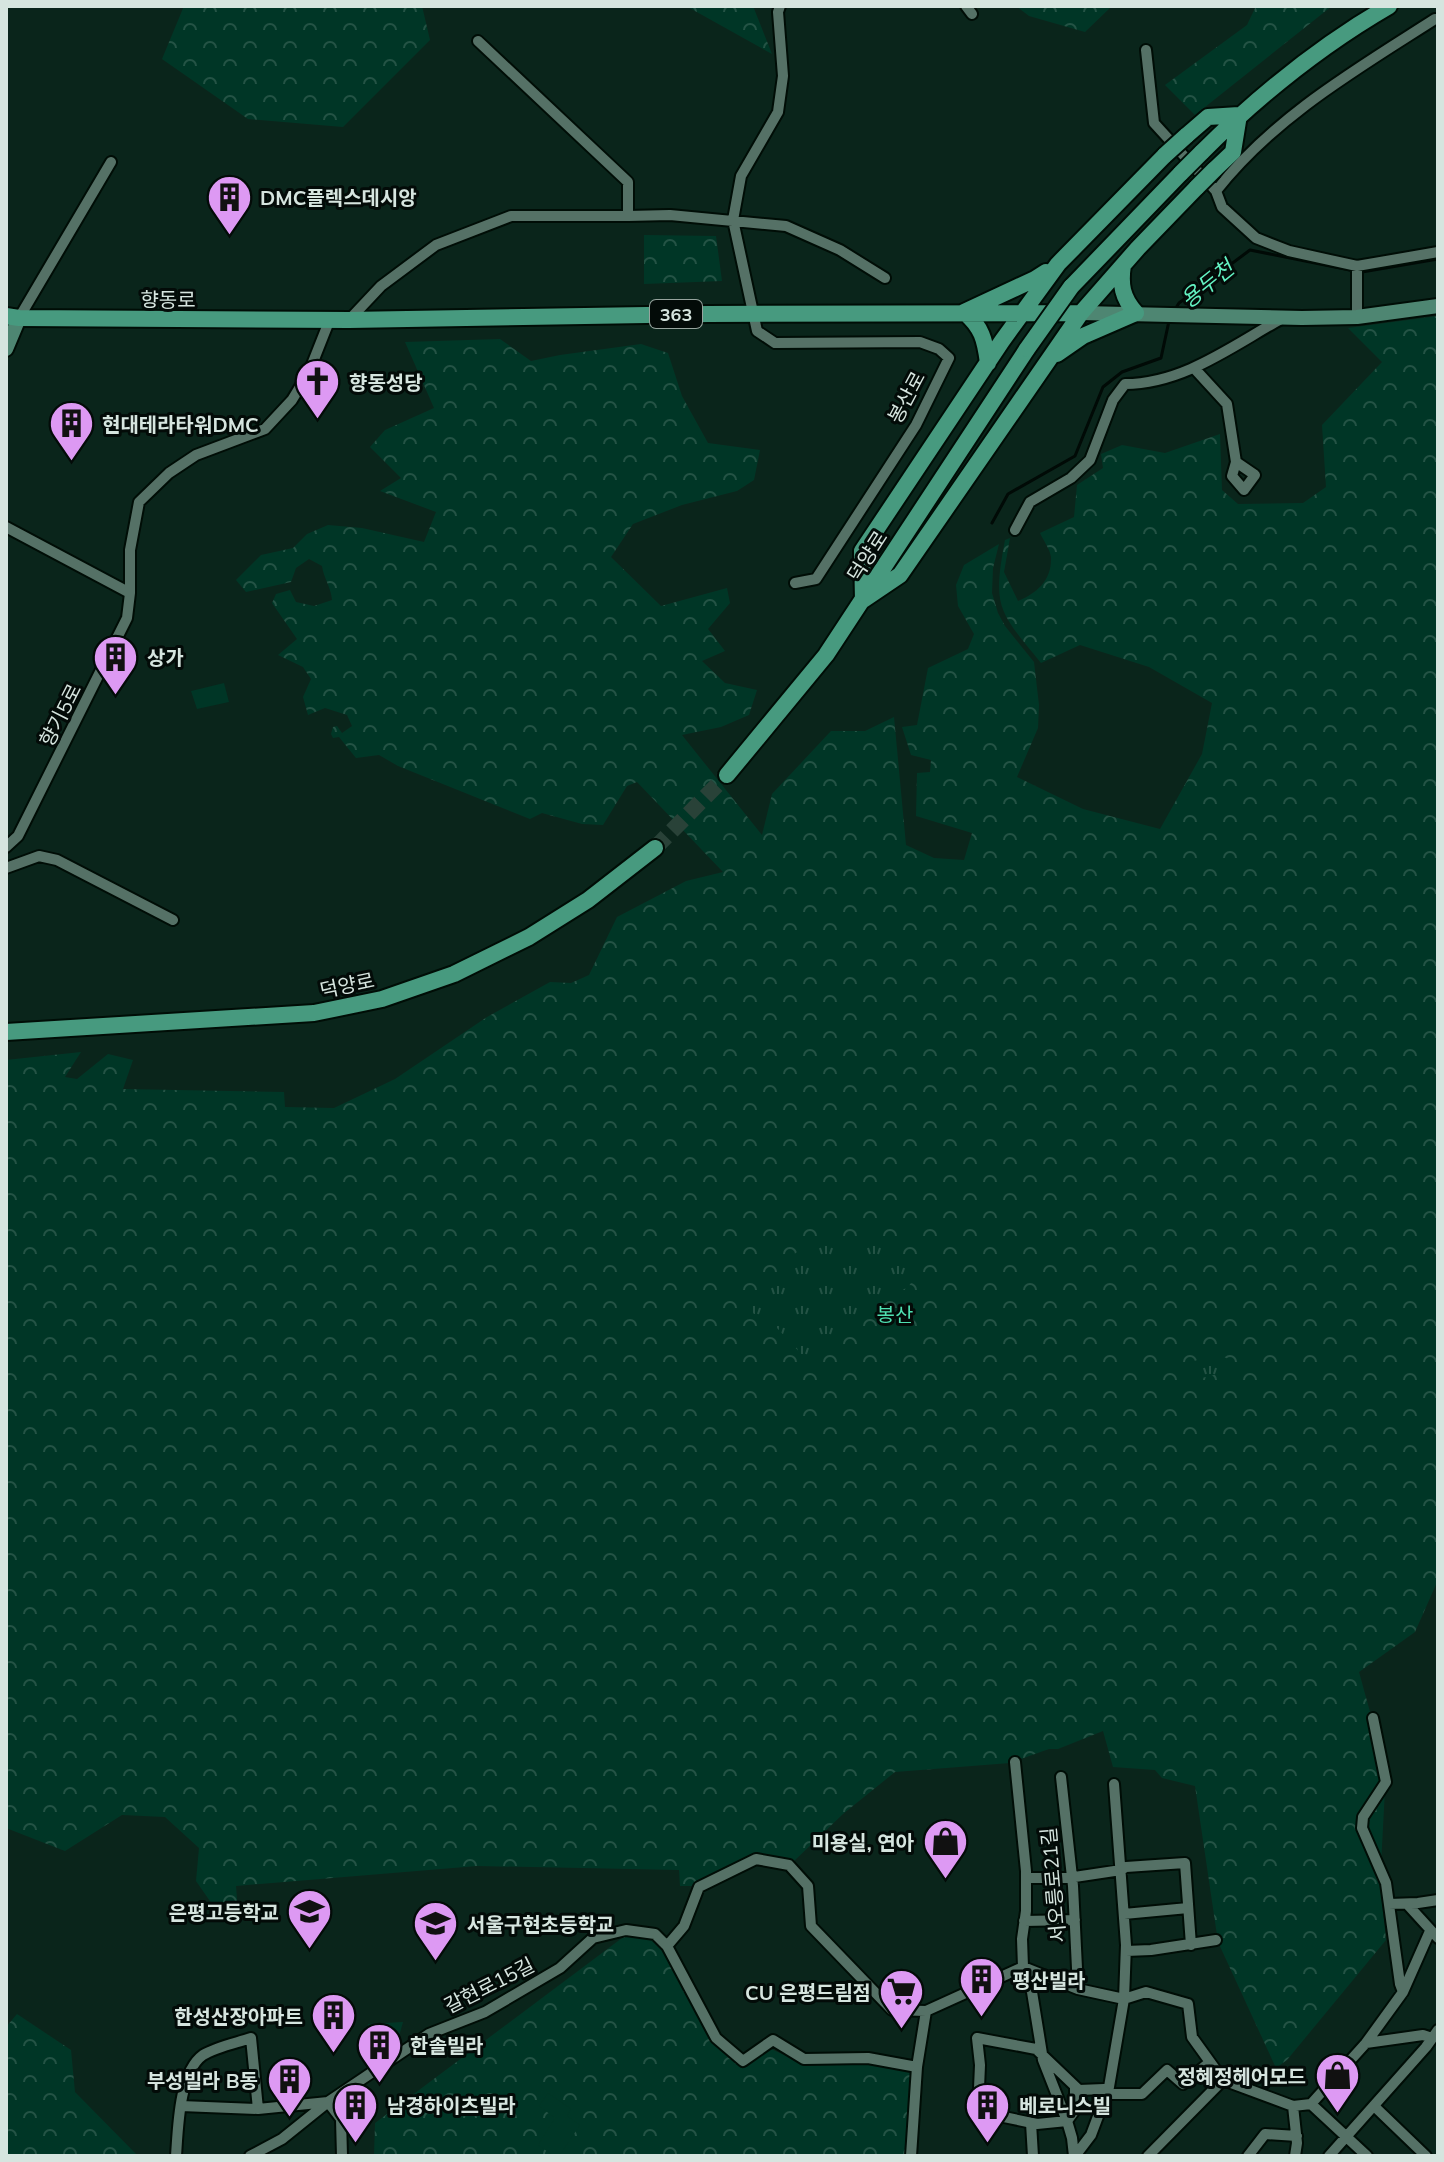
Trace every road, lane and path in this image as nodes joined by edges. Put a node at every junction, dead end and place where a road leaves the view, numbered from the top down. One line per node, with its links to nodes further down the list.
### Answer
1 (780, 6): 10 (street, 봉산로)
2 (1389, 6): 6 (main road)
3 (1435, 19): 8 (street)
4 (478, 41): 9 (street)
5 (1146, 50): 8 (street)
6 (1239, 115): 12 (main road, bridge); 13 (main road, bridge); 36 (main road, 덕양로, bridge)
7 (111, 162): 22 (street)
8 (1216, 191): 14 (street)
9 (628, 216): 10 (street); 26 (street)
10 (733, 220): 15 (street); 18 (street, 봉산로)
11 (1438, 252): 14 (street)
12 (1058, 264): 17 (main road); 19 (main road)
13 (1123, 265): 20 (main road); 21 (main road)
14 (1357, 266): 23 (street)
15 (885, 278)
16 (1438, 306): 23 (main road, 363)
17 (964, 312): 18 (main road, 363); 19 (main road, 363); 28 (main road)
18 (753, 313): 26 (main road, 363); 34 (street, 봉산로)
19 (1022, 313): 20 (main road, 363); 28 (main road)
20 (1081, 313): 21 (main road, 363); 29 (main road)
21 (1136, 313): 24 (main road, 363); 29 (main road)
22 (12, 317): 25 (main road, 향동로 / 363); 27 (main road)
23 (1357, 317): 24 (main road, 363)
24 (1283, 318): 30 (street)
25 (330, 319): 26 (main road, 363); 35 (street, 향기5로)
26 (349, 320)
27 (6, 349)
28 (988, 363): 36 (main road)
29 (1043, 367): 36 (main road)
30 (1194, 368): 31 (street); 33 (street)
31 (1236, 462)
32 (6, 527): 35 (street)
33 (1015, 530)
34 (795, 583)
35 (130, 593): 38 (street, 향기5로)
36 (863, 600): 37 (main road, 덕양로)
37 (727, 775)
38 (6, 847)
39 (655, 848): 42 (main road, 덕양로)
40 (6, 868): 41 (street)
41 (173, 920)
42 (6, 1032)
43 (1373, 1718): 51 (street)
44 (1015, 1762): 49 (street, 서오릉로21길)
45 (1061, 1777): 48 (street, 서오릉로21길)
46 (1114, 1784): 47 (street)
47 (1121, 1870): 48 (street); 53 (street); 54 (street)
48 (1071, 1877): 49 (street); 55 (street, 서오릉로21길)
49 (1026, 1878): 56 (street, 서오릉로21길)
50 (1438, 1900): 52 (street)
51 (1389, 1904): 52 (street); 64 (street)
52 (1407, 1904): 57 (street)
53 (1188, 1908): 54 (street); 59 (street)
54 (1124, 1914): 61 (street)
55 (1075, 1920): 56 (street); 63 (street, 서오릉로21길)
56 (1024, 1921): 62 (street, 서오릉로21길)
57 (1434, 1935): 64 (street)
58 (1216, 1940): 59 (street)
59 (1191, 1945): 61 (street)
60 (667, 1946): 66 (street); 71 (street); 75 (street, 갈현로15길)
61 (1126, 1951): 65 (street)
62 (1023, 1967): 63 (street); 66 (street); 69 (street, 서오릉로21길)
63 (1078, 1989): 65 (street)
64 (1403, 1992): 68 (street)
65 (1124, 1999): 70 (street); 74 (street)
66 (926, 2011): 71 (street)
67 (1435, 2034): 68 (street); 79 (street)
68 (1366, 2043): 76 (street)
69 (1043, 2056): 73 (street); 81 (street, 서오릉로21길); 82 (street)
70 (1209, 2063): 72 (street); 74 (street)
71 (917, 2067): 88 (street)
72 (1223, 2080): 78 (street); 91 (street)
73 (1075, 2087): 74 (street); 81 (street)
74 (1108, 2091): 90 (street)
75 (328, 2102): 80 (street); 86 (street, 갈현로15길); 87 (street)
76 (1311, 2104): 78 (street); 84 (street)
77 (181, 2106): 80 (street); 80 (street); 85 (street)
78 (1293, 2106): 83 (street)
79 (1374, 2106): 84 (street); 96 (street)
80 (258, 2109)
81 (1067, 2121): 82 (street); 90 (street, 서오릉로21길)
82 (1031, 2123): 89 (street)
83 (1297, 2136): 92 (street); 93 (street)
84 (1346, 2137): 94 (street); 95 (street)
85 (176, 2156)
86 (250, 2156)
87 (342, 2156)
88 (911, 2156)
89 (1033, 2156)
90 (1075, 2156)
91 (1148, 2156)
92 (1248, 2156)
93 (1295, 2156)
94 (1329, 2156)
95 (1367, 2156)
96 (1426, 2156)

